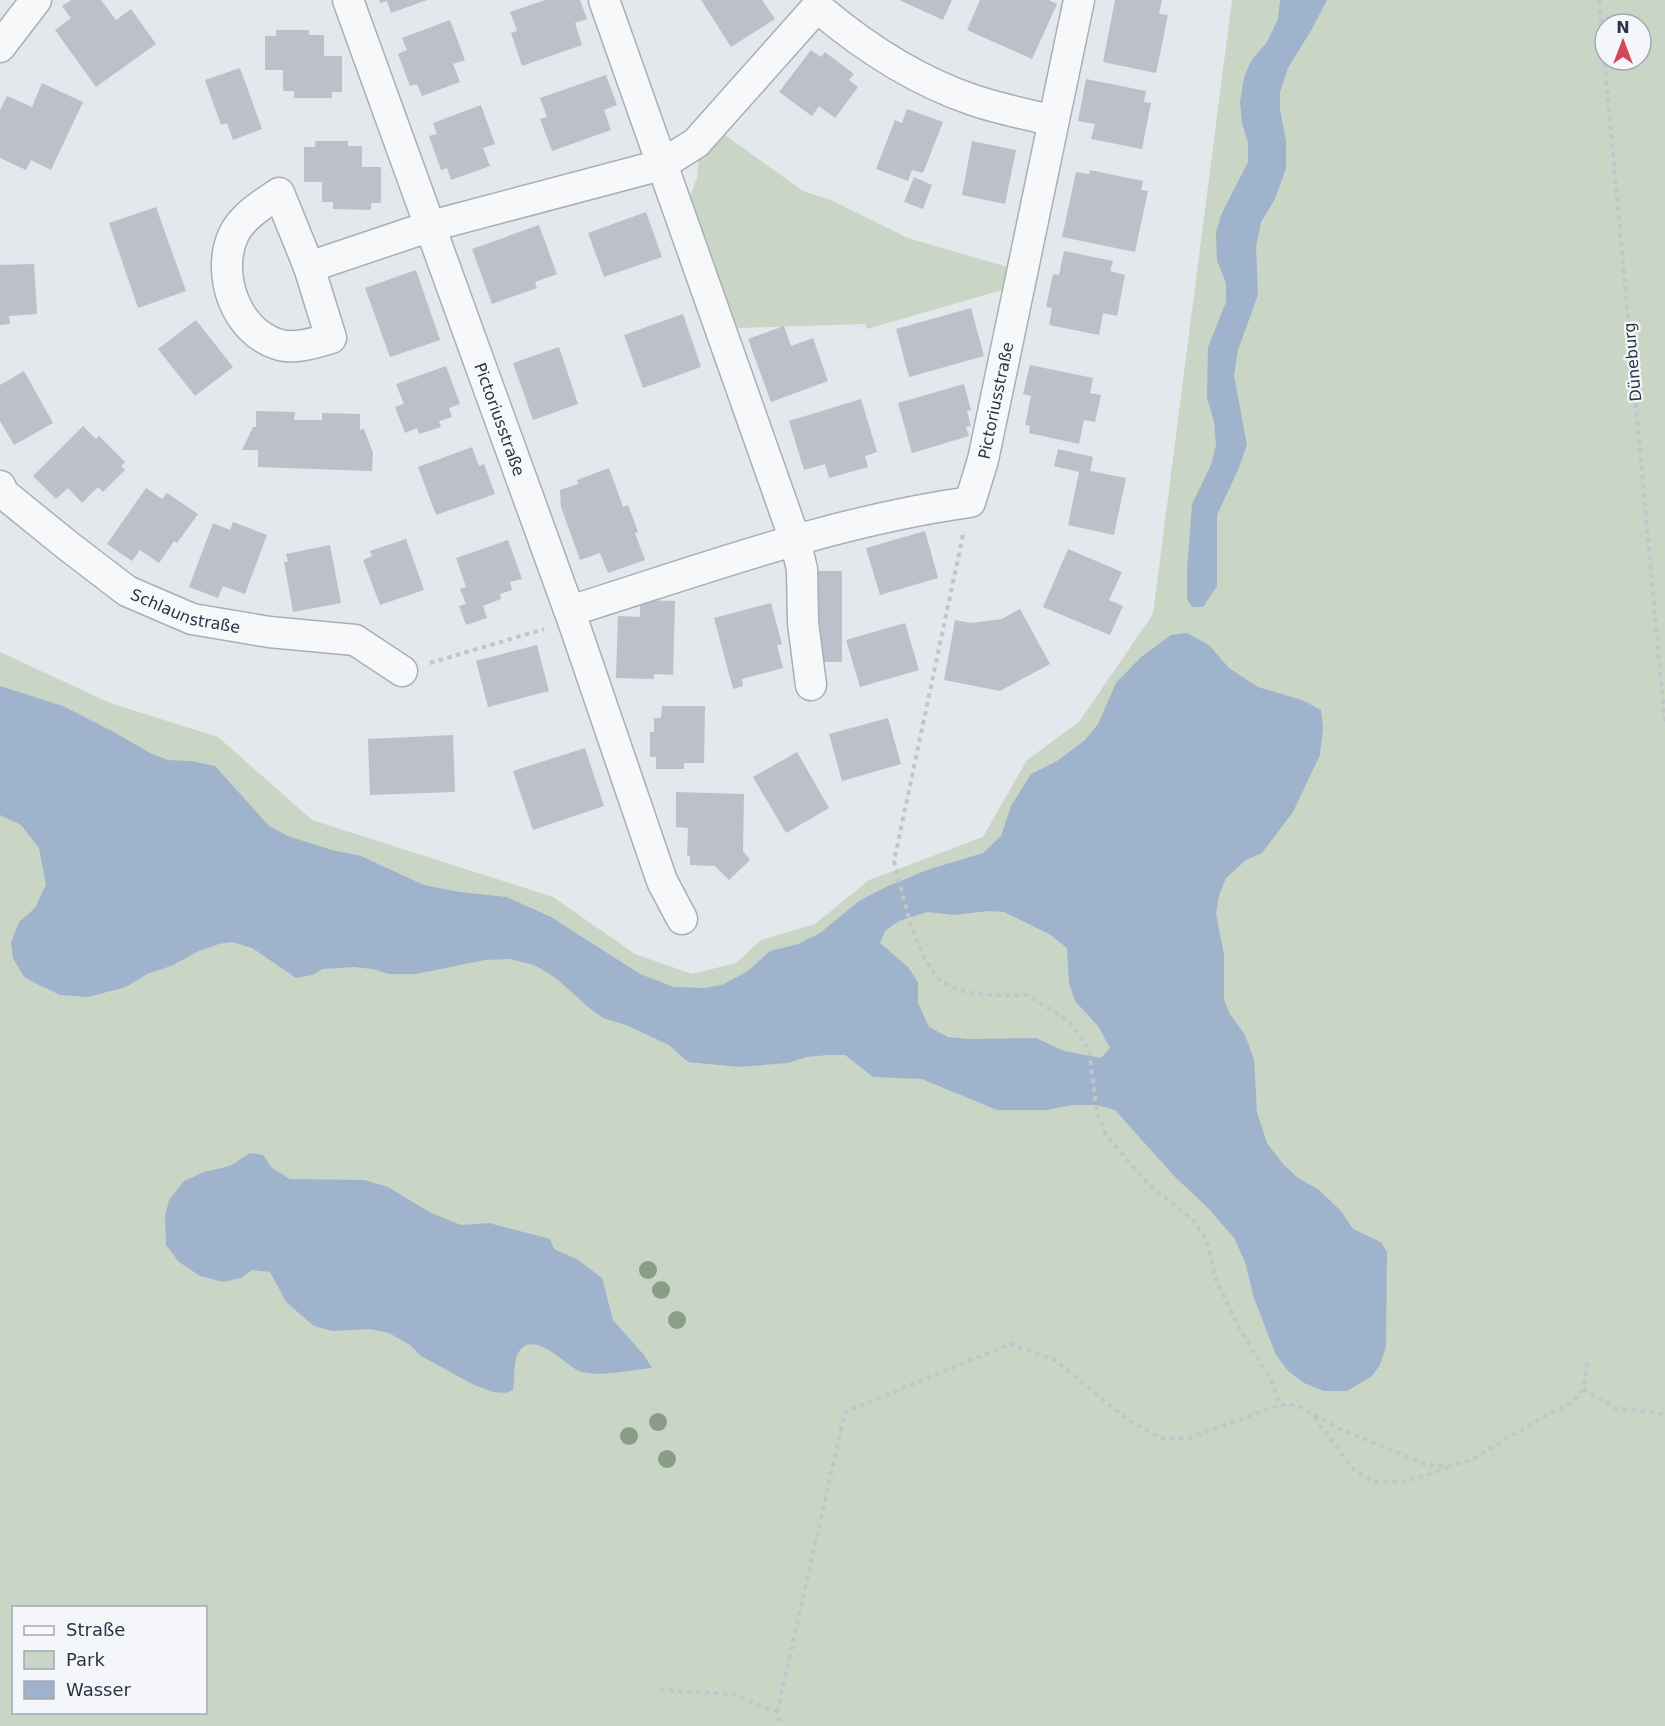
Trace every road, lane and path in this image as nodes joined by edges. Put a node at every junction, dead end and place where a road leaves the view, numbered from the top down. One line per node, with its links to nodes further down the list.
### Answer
1 (36, 0): 7 (street)
2 (348, 0): 10 (street, Pictoriusstraße)
3 (604, 0): 9 (street)
4 (1080, 0): 8 (street, Pictoriusstraße)
5 (1599, 0): 18 (path, Düneburg)
6 (813, 4): 8 (street); 9 (street)
7 (0, 47)
8 (1053, 121): 13 (street, Pictoriusstraße)
9 (661, 165): 10 (street); 14 (street)
10 (432, 226): 11 (street); 15 (street, Pictoriusstraße)
11 (309, 267): 11 (street)
12 (0, 486): 16 (street, Schlaunstraße)
13 (970, 502): 14 (street); 22 (path)
14 (795, 540): 15 (street); 17 (street)
15 (572, 616): 16 (path); 19 (street, Pictoriusstraße)
16 (402, 671)
17 (811, 685)
18 (1665, 725)
19 (682, 919)
20 (1588, 1359): 21 (path)
21 (1583, 1389): 24 (path); 25 (path)
22 (1280, 1405): 23 (path); 27 (path)
23 (1311, 1414): 25 (path); 25 (path)
24 (1665, 1414)
25 (1451, 1466)
26 (660, 1690): 27 (path)
27 (777, 1712): 28 (path)
28 (780, 1726)

